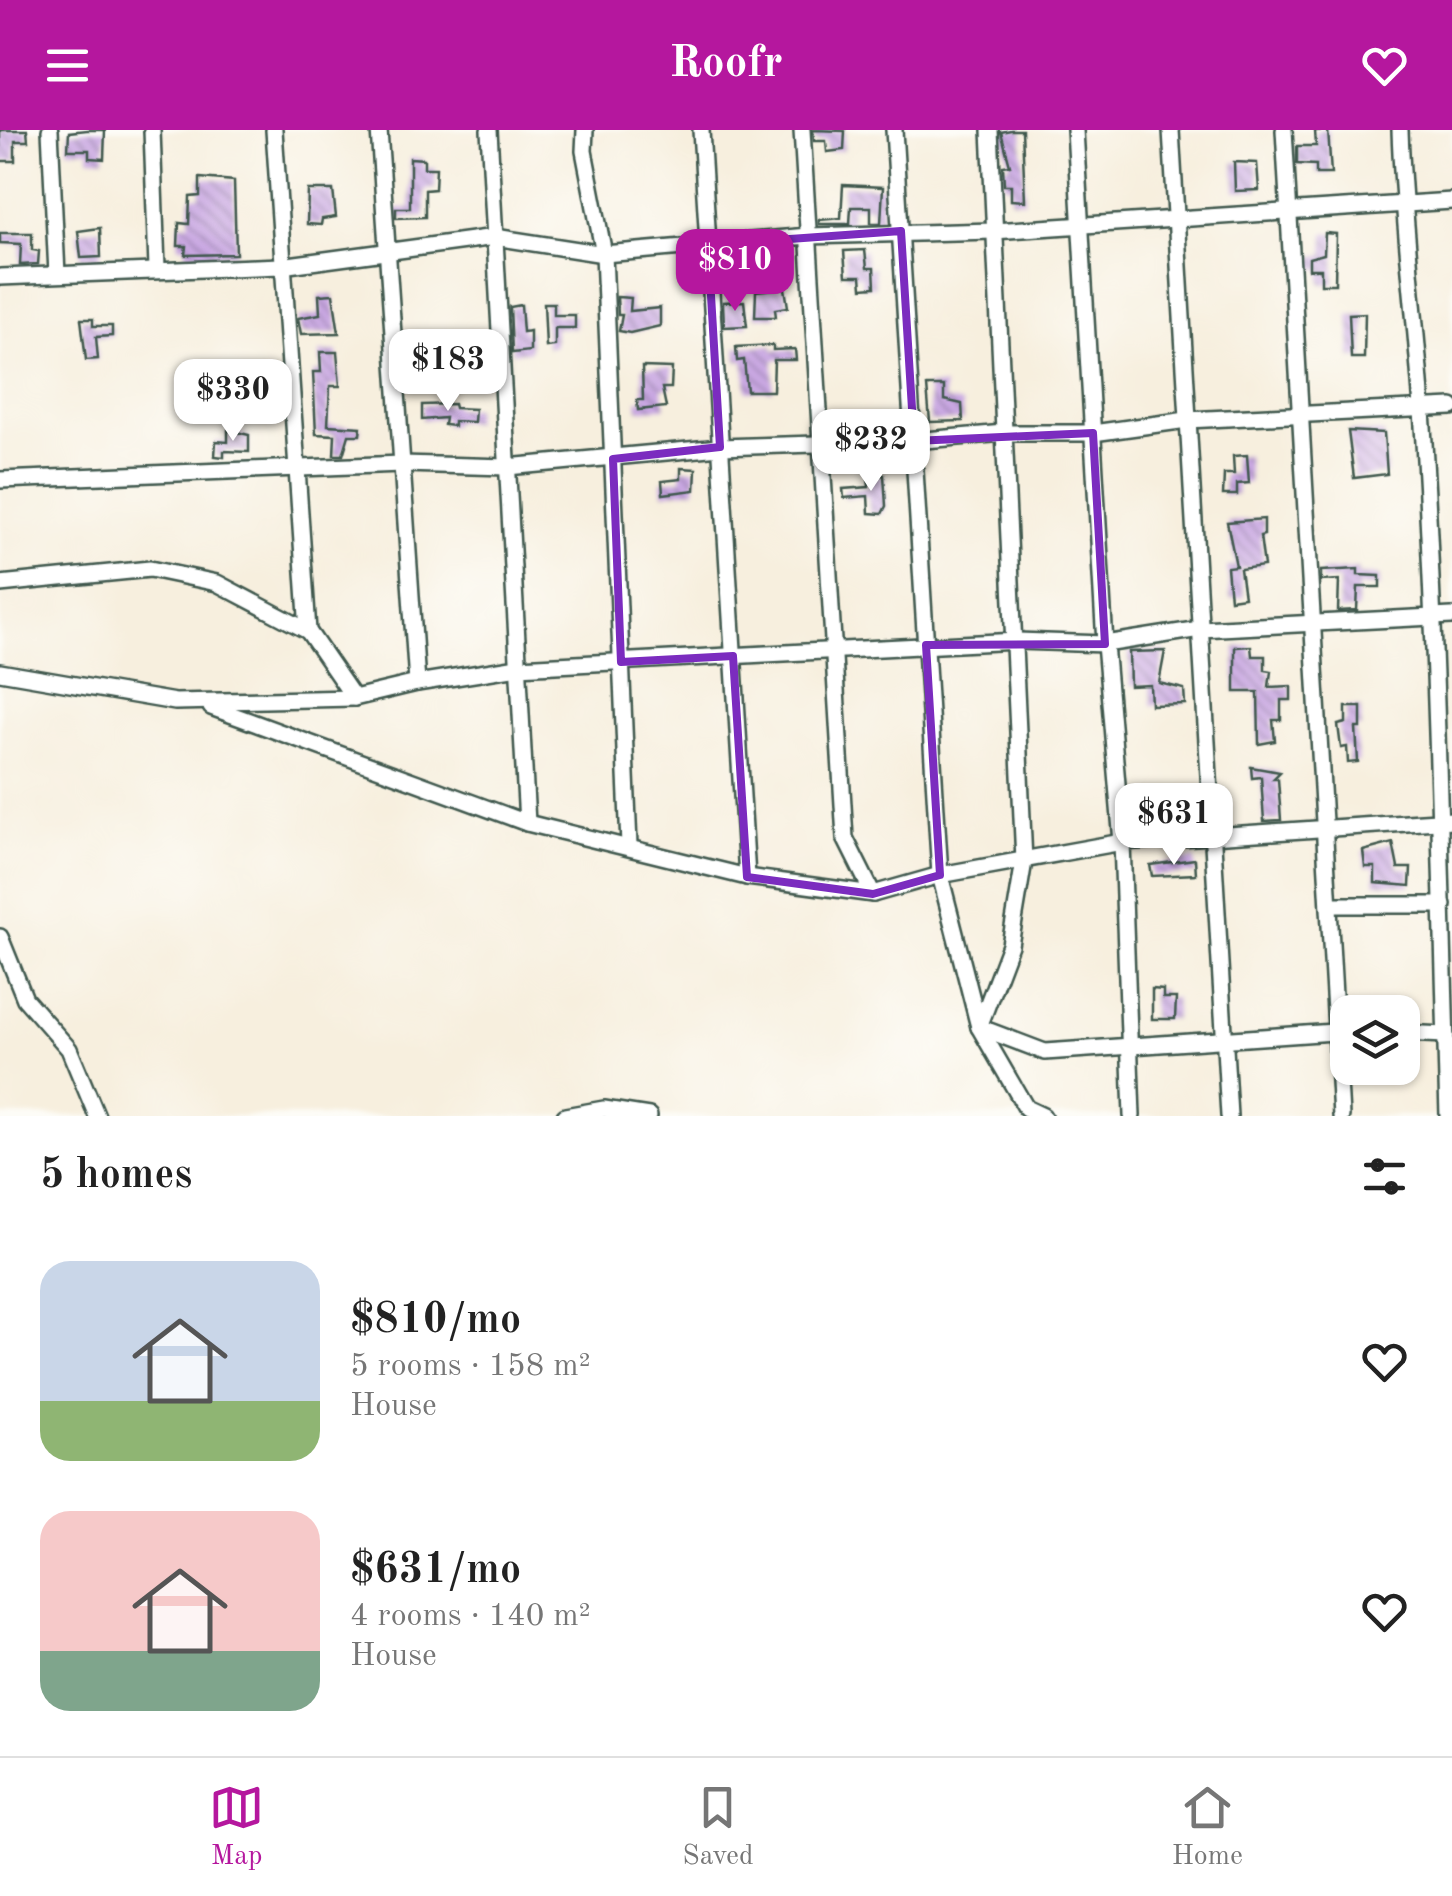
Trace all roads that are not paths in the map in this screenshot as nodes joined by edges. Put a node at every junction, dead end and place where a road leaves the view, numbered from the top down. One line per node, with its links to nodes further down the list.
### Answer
1 (50, 130): 29 (street)
2 (152, 130): 28 (street)
3 (274, 130): 27 (street)
4 (378, 130): 25 (street)
5 (489, 130): 23 (street)
6 (584, 130): 26 (street)
7 (700, 130): 24 (street)
8 (802, 130): 22 (street)
9 (894, 130): 20 (street)
10 (990, 130): 21 (street)
11 (1075, 130): 19 (street)
12 (1170, 130): 18 (street)
13 (1284, 130): 17 (street)
14 (1400, 130): 16 (street)
15 (1452, 202): 16 (street)
16 (1402, 204): 17 (street); 32 (street)
17 (1288, 210): 18 (street); 33 (street)
18 (1176, 217): 19 (street); 34 (street)
19 (1081, 224): 21 (street); 36 (street)
20 (901, 231): 21 (street); 22 (street); 37 (street)
21 (993, 231): 35 (street)
22 (808, 236): 24 (street); 38 (street)
23 (495, 238): 25 (street); 26 (street); 42 (street)
24 (708, 245): 26 (street); 39 (street)
25 (387, 253): 27 (street); 41 (street)
26 (604, 254): 40 (street)
27 (281, 266): 28 (street); 43 (street)
28 (156, 268): 29 (street)
29 (58, 274): 30 (street)
30 (0, 278)
31 (1452, 408): 32 (street)
32 (1422, 409): 33 (street); 47 (street)
33 (1300, 414): 34 (street); 48 (street)
34 (1188, 420): 36 (street); 49 (street)
35 (1004, 432): 36 (street); 37 (street); 51 (street)
36 (1093, 433): 52 (street)
37 (914, 441): 38 (street); 53 (street)
38 (821, 445): 39 (street); 54 (street)
39 (720, 447): 40 (street); 55 (street)
40 (612, 459): 42 (street); 56 (street)
41 (402, 464): 42 (street); 43 (street); 59 (street)
42 (508, 467): 57 (street)
43 (297, 468): 44 (street); 50 (street)
44 (0, 480)
45 (0, 584): 50 (street)
46 (1452, 616): 47 (street)
47 (1431, 617): 48 (street); 62 (street)
48 (1312, 624): 49 (street); 64 (street)
49 (1200, 629): 52 (street); 65 (street)
50 (308, 631): 60 (street)
51 (1017, 641): 52 (street); 53 (street); 68 (street)
52 (1105, 644): 66 (street)
53 (926, 645): 54 (street); 69 (street)
54 (834, 652): 55 (street); 71 (street)
55 (733, 656): 56 (street); 70 (street)
56 (621, 662): 57 (street); 67 (street)
57 (518, 667): 59 (street); 63 (street)
58 (0, 672): 61 (street)
59 (417, 682): 60 (street)
60 (354, 698): 61 (street)
61 (198, 702): 63 (street)
62 (1446, 820): 64 (street); 73 (street)
63 (527, 823): 67 (street)
64 (1324, 826): 65 (street); 72 (street)
65 (1212, 835): 66 (street); 80 (street)
66 (1122, 842): 68 (street); 81 (street)
67 (629, 845): 70 (street)
68 (1024, 861): 69 (street); 76 (street)
69 (940, 875): 71 (street); 76 (street)
70 (747, 876): 71 (street)
71 (872, 894)
72 (1329, 905): 73 (street); 75 (street)
73 (1442, 905): 79 (street)
74 (0, 937): 83 (street)
75 (1338, 995)
76 (979, 1027): 81 (street); 86 (street)
77 (1330, 1032): 80 (street)
78 (1420, 1033): 79 (street)
79 (1446, 1034): 90 (street)
80 (1225, 1039): 81 (street); 88 (street)
81 (1132, 1046): 87 (street)
82 (1342, 1085): 89 (street)
83 (97, 1116)
84 (566, 1116): 85 (street)
85 (649, 1116)
86 (1043, 1116)
87 (1132, 1116)
88 (1230, 1116)
89 (1342, 1116)
90 (1448, 1116)

